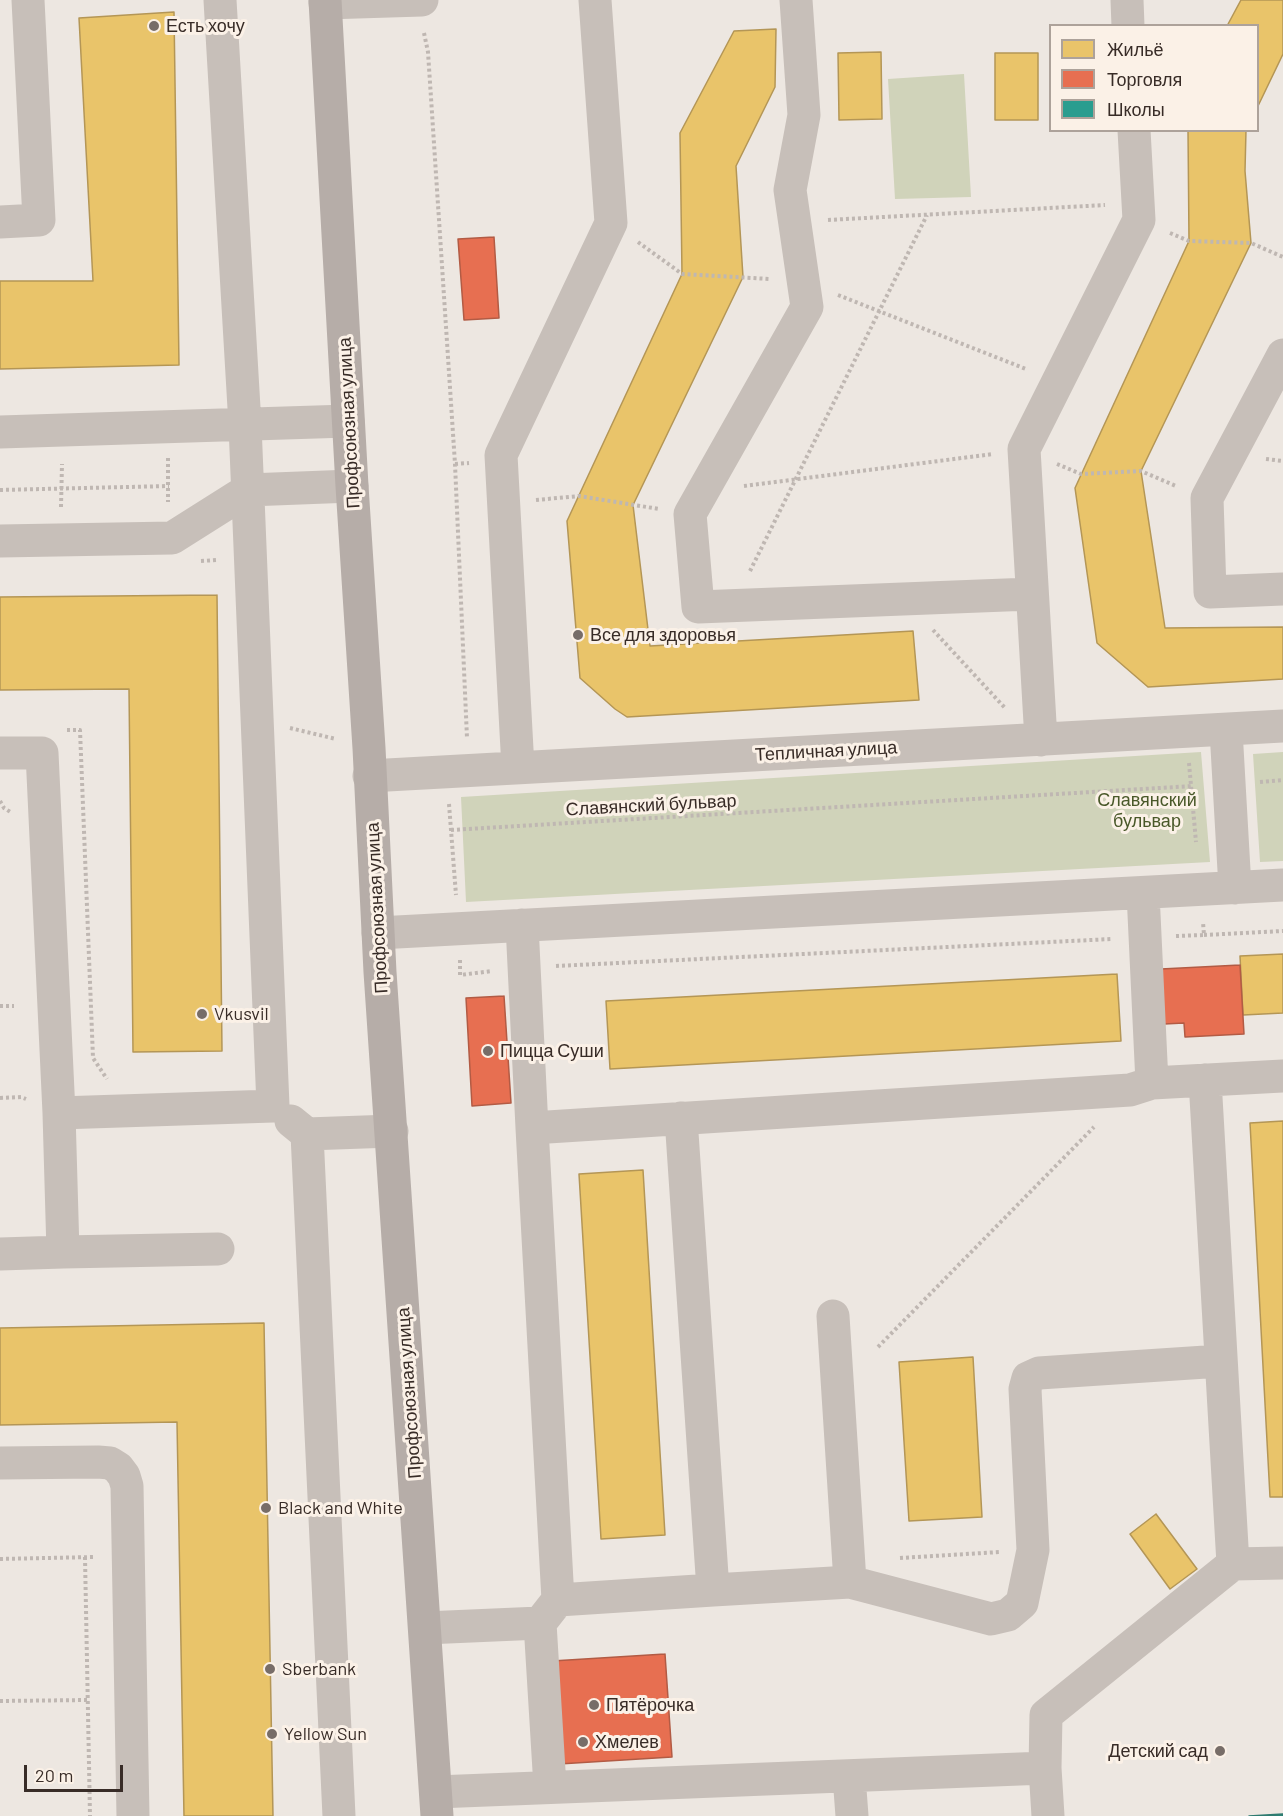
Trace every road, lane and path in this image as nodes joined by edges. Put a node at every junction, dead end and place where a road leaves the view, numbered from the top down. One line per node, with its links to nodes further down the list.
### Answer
1 (28, 0): 12 (street)
2 (220, 0): 21 (street)
3 (421, 0): 7 (street); 51 (path)
4 (595, 0): 13 (street)
5 (796, 0): 14 (street)
6 (1127, 0): 8 (street)
7 (325, 2): 20 (main road, Профсоюзная улица)
8 (1128, 24)
9 (1134, 132): 10 (street)
10 (1138, 212): 11 (path); 15 (path); 19 (street)
11 (927, 215): 14 (path); 17 (path)
12 (0, 222)
13 (611, 222): 16 (path); 33 (street)
14 (795, 222): 16 (street)
15 (1283, 257)
16 (803, 281): 17 (path); 34 (street)
17 (879, 311): 19 (path); 26 (path)
18 (1283, 355): 32 (street)
19 (1058, 382): 25 (street)
20 (348, 421): 21 (street); 28 (main road, Профсоюзная улица)
21 (245, 425): 22 (street); 31 (street)
22 (166, 428): 23 (street); 27 (path)
23 (61, 430): 24 (street); 29 (path)
24 (0, 432)
25 (1024, 449): 26 (path); 32 (path); 39 (street)
26 (796, 480): 34 (path); 41 (path)
27 (169, 486): 29 (path); 35 (path)
28 (352, 486): 31 (street); 49 (main road, Профсоюзная улица)
29 (62, 489): 30 (path); 36 (path)
30 (0, 490)
31 (248, 490): 35 (street); 43 (street)
32 (1207, 498): 38 (street)
33 (503, 503): 34 (path); 50 (street)
34 (696, 503): 41 (street)
35 (167, 538): 36 (street)
36 (59, 540): 37 (street)
37 (0, 541)
38 (1283, 589)
39 (1031, 594): 40 (street); 47 (street)
40 (904, 599): 41 (street); 42 (path)
41 (733, 606)
42 (1005, 708)
43 (258, 720): 49 (path); 70 (street)
44 (1283, 726): 46 (street, Тепличная улица)
45 (57, 730): 68 (path)
46 (1226, 730): 47 (street, Тепличная улица); 53 (street)
47 (1041, 740): 50 (street, Тепличная улица)
48 (0, 753): 71 (street)
49 (369, 762): 51 (street, Тепличная улица); 61 (main road, Профсоюзная улица)
50 (518, 768): 51 (street, Тепличная улица)
51 (446, 771): 54 (path)
52 (1283, 780): 53 (path, Славянский бульвар)
53 (1229, 784): 54 (path, Славянский бульвар); 56 (street)
54 (451, 830): 59 (path)
55 (1283, 885): 56 (street)
56 (1235, 888): 57 (street)
57 (1143, 893): 58 (street); 69 (street)
58 (522, 925): 59 (street); 63 (street)
59 (458, 929): 61 (street); 63 (path)
60 (1283, 931): 62 (path)
61 (378, 933): 74 (main road, Профсоюзная улица)
62 (1204, 935)
63 (524, 967): 73 (street)
64 (0, 1006): 65 (path)
65 (14, 1006)
66 (1283, 1076): 67 (street)
67 (1205, 1080): 69 (street); 81 (street)
68 (111, 1085)
69 (1141, 1086): 72 (street); 80 (path)
70 (273, 1106): 71 (street); 75 (street)
71 (59, 1113): 77 (street)
72 (681, 1118): 73 (street); 88 (street)
73 (532, 1128): 89 (street)
74 (392, 1131): 75 (street); 90 (main road, Профсоюзная улица)
75 (307, 1134): 99 (street)
76 (218, 1249): 77 (street)
77 (63, 1252): 78 (street)
78 (0, 1254)
79 (833, 1316): 87 (street)
80 (878, 1347)
81 (1221, 1360): 83 (street); 86 (street)
82 (0, 1463): 98 (street)
83 (1034, 1550): 87 (path); 87 (street)
84 (0, 1559): 91 (path)
85 (1283, 1563): 86 (street)
86 (1233, 1564): 93 (street)
87 (849, 1572): 88 (street)
88 (713, 1590): 89 (street)
89 (549, 1611): 90 (street); 95 (street)
90 (425, 1628): 96 (main road, Профсоюзная улица)
91 (88, 1700): 92 (path); 97 (path)
92 (0, 1701)
93 (1045, 1768): 94 (street); 101 (street)
94 (849, 1776): 95 (street); 100 (street)
95 (550, 1787): 96 (street)
96 (436, 1804)
97 (90, 1816)
98 (134, 1816)
99 (339, 1816)
100 (852, 1816)
101 (1048, 1816)

